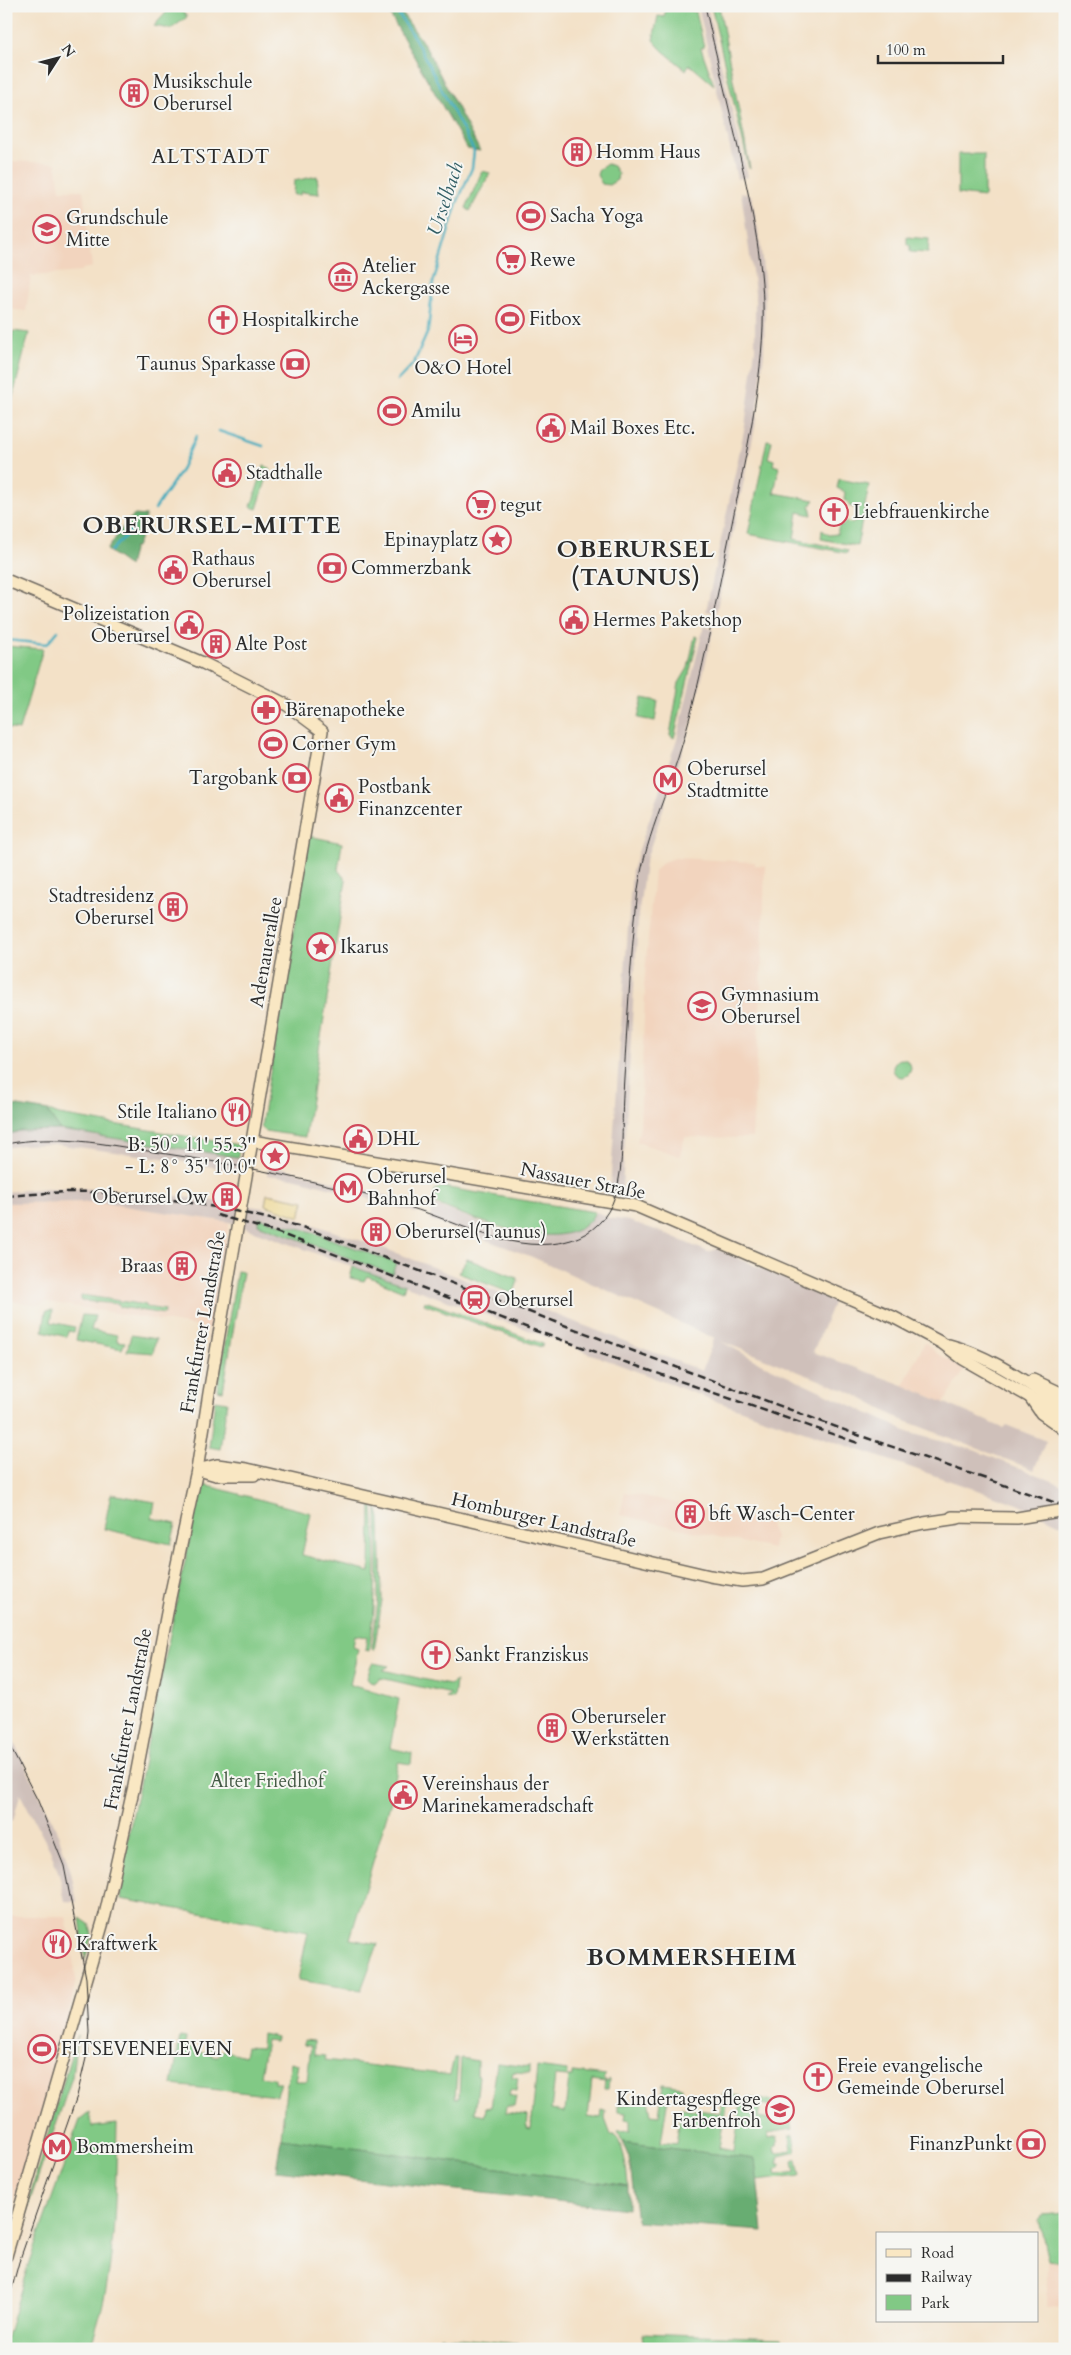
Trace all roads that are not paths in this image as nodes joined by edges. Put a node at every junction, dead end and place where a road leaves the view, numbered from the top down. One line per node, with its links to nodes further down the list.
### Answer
1 (6, 580): 2 (main road, Adenauerallee)
2 (252, 1141): 3 (main road, Adenauerallee); 4 (main road, Nassauer Straße)
3 (245, 1180): 11 (main road, Frankfurter Landstraße)
4 (942, 1343): 5 (main road, Nassauer Straße); 6 (main road, Nassauer Straße)
5 (1001, 1367): 7 (main road); 8 (main road, Nassauer Straße)
6 (1027, 1393): 9 (main road, Nassauer Straße); 10 (main road)
7 (1065, 1394)
8 (1065, 1407)
9 (1065, 1417)
10 (1065, 1430)
11 (198, 1470): 12 (main road, Homburger Landstraße); 13 (main road, Frankfurter Landstraße)
12 (1065, 1510)
13 (6, 2256)

